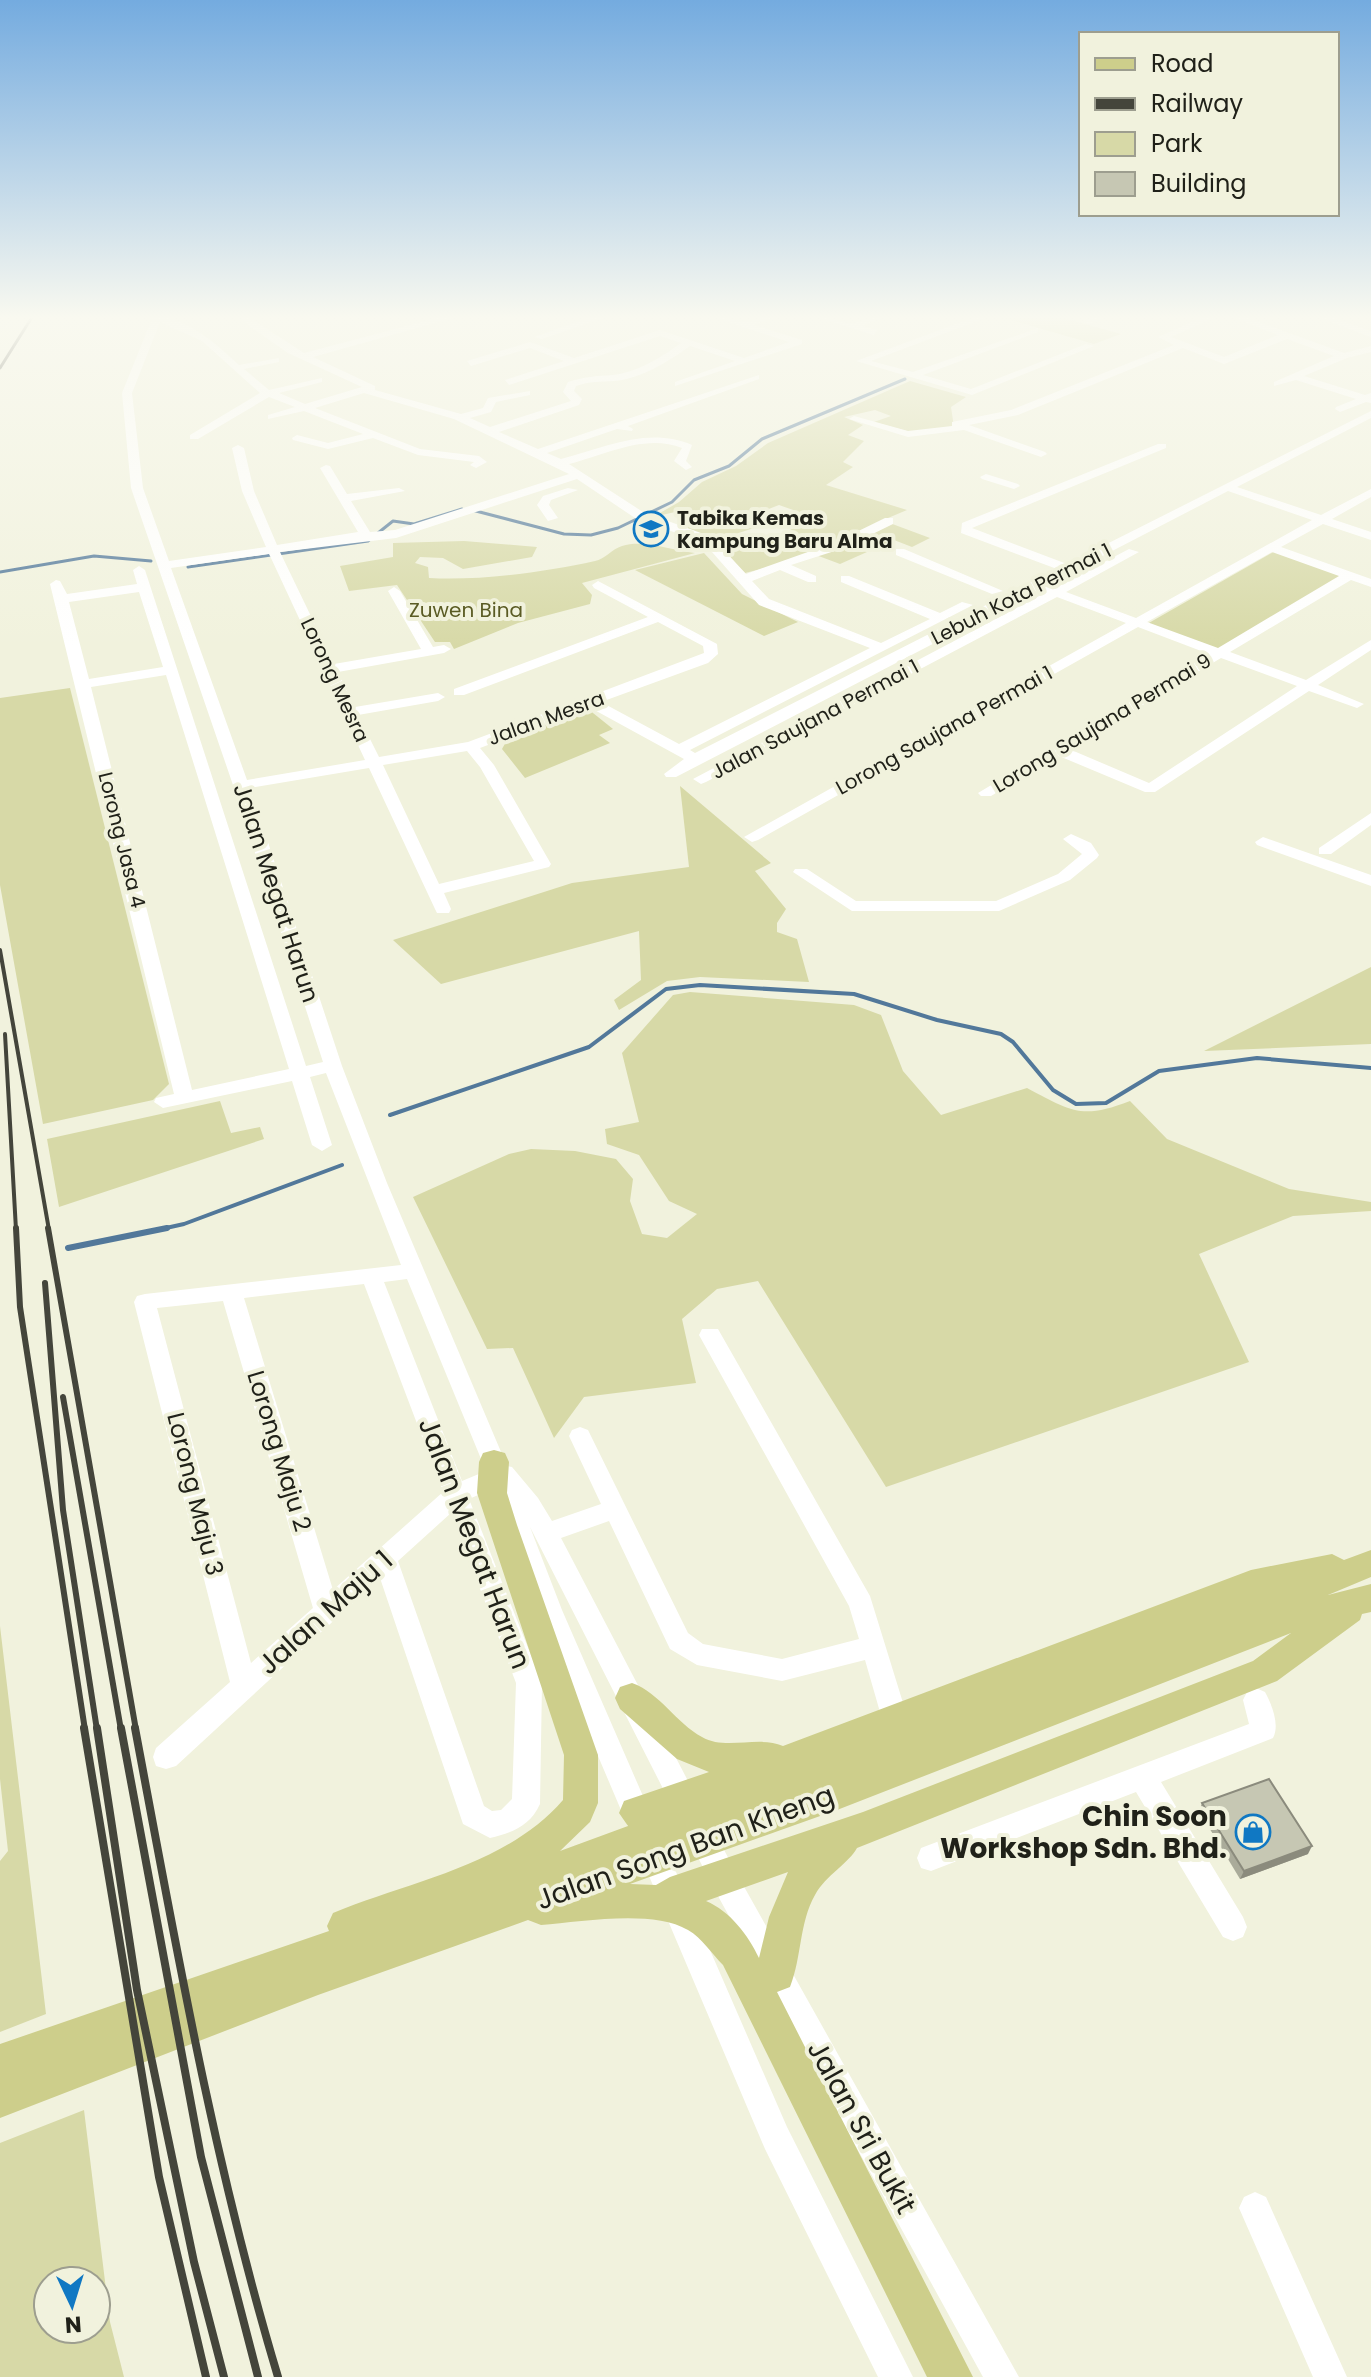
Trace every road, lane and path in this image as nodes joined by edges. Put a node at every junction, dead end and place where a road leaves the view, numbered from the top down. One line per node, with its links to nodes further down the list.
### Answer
1 (130, 425): 50 (street, Jalan Megat Harun)
2 (214, 425): 16 (street)
3 (338, 425): 15 (street)
4 (476, 425): 14 (street)
5 (508, 425): 14 (street)
6 (620, 425): 10 (street)
7 (875, 425): 11 (street)
8 (957, 425): 11 (street)
9 (1350, 425): 33 (street, Lebuh Kota Permai 1)
10 (617, 426): 13 (street); 21 (street)
11 (960, 428): 22 (street)
12 (1371, 429): 36 (street)
13 (632, 430)
14 (490, 431): 21 (street)
15 (373, 435): 17 (street); 20 (street)
16 (194, 437)
17 (297, 438)
18 (1162, 446): 48 (street)
19 (238, 448): 47 (street, Lorong Mesra)
20 (418, 452): 24 (street); 25 (street)
21 (537, 453): 23 (street)
22 (1041, 454)
23 (560, 463): 26 (street); 29 (street)
24 (476, 465)
25 (435, 466)
26 (686, 467)
27 (326, 468): 37 (street)
28 (1240, 471): 48 (street)
29 (581, 474): 31 (street); 41 (street)
30 (986, 477): 32 (street)
31 (595, 483): 38 (street); 56 (street)
32 (1014, 486)
33 (1230, 488): 36 (street); 51 (street, Lebuh Kota Permai 1)
34 (399, 491): 37 (street)
35 (1371, 492): 39 (street, Lorong Saujana Permai 1)
36 (1246, 493): 39 (street); 42 (street)
37 (344, 498): 41 (street)
38 (552, 518)
39 (1323, 519): 43 (street); 45 (street, Lorong Saujana Permai 1)
40 (889, 521): 49 (street)
41 (370, 536): 47 (street)
42 (1164, 536)
43 (1371, 536)
44 (1151, 543): 63 (street, Lebuh Kota Permai 1)
45 (1273, 548): 53 (street); 66 (street, Lorong Saujana Permai 1)
46 (900, 552): 62 (street)
47 (275, 554): 50 (street); 74 (street, Lorong Mesra)
48 (1050, 563): 51 (street); 62 (street)
49 (780, 565): 54 (street); 56 (street)
50 (162, 566): 67 (street, Jalan Megat Harun)
51 (1067, 569): 59 (street, Lebuh Kota Permai 1)
52 (139, 570): 60 (street, Jalan Megat Harun)
53 (1350, 575): 57 (street); 73 (street, Lorong Saujana Permai 9)
54 (812, 579)
55 (845, 579): 65 (street)
56 (743, 580): 70 (street)
57 (1371, 583)
58 (598, 585): 64 (street, Jalan Mesra)
59 (1036, 585): 63 (street); 86 (street, Lebuh Kota Permai 1)
60 (145, 587): 68 (street, Jalan Megat Harun); 76 (street, Lorong Jasa 4)
61 (394, 591): 72 (street)
62 (997, 591): 65 (street)
63 (1056, 593): 66 (street); 89 (street, Jalan Saujana Permai 1)
64 (657, 618): 78 (street); 80 (street, Jalan Mesra)
65 (940, 618): 70 (street)
66 (1136, 623): 73 (street); 93 (street, Lorong Saujana Permai 1)
67 (186, 632): 68 (street); 90 (street, Jalan Megat Harun)
68 (161, 636): 75 (street, Jalan Megat Harun)
69 (1371, 644): 77 (street)
70 (881, 648): 84 (street)
71 (444, 649): 72 (street)
72 (429, 652): 74 (street)
73 (1218, 653): 77 (street); 85 (street, Lorong Saujana Permai 9)
74 (330, 669): 82 (street, Lorong Mesra)
75 (171, 670): 76 (street); 102 (street, Jalan Megat Harun)
76 (83, 684): 103 (street, Lorong Jasa 4)
77 (1307, 686): 81 (street); 85 (street)
78 (459, 692)
79 (438, 697): 82 (street)
80 (590, 702): 83 (street, Jalan Mesra); 84 (street)
81 (1357, 704)
82 (350, 712): 87 (street, Lorong Mesra)
83 (471, 746): 87 (street, Jalan Mesra); 99 (street)
84 (679, 750): 86 (street)
85 (1058, 750): 91 (street, Lorong Saujana Permai 9)
86 (695, 759): 88 (street, Lebuh Kota Permai 1)
87 (374, 762): 90 (street, Jalan Mesra); 99 (street, Lorong Mesra)
88 (671, 774)
89 (701, 779)
90 (241, 785): 101 (street, Jalan Megat Harun)
91 (986, 793)
92 (1371, 818): 96 (street)
93 (752, 837)
94 (1071, 839): 97 (street)
95 (1263, 842): 98 (street)
96 (1325, 851)
97 (801, 872)
98 (1371, 881)
99 (435, 890): 100 (street, Lorong Mesra)
100 (443, 909)
101 (333, 1066): 102 (street); 106 (street, Jalan Megat Harun)
102 (300, 1073): 103 (street); 105 (street, Jalan Megat Harun)
103 (184, 1097): 104 (street)
104 (163, 1102)
105 (322, 1145)
106 (413, 1271): 107 (street); 111 (street, Jalan Megat Harun)
107 (371, 1276): 108 (street); 112 (street, Jalan Megat Harun)
108 (231, 1292): 118 (street, Lorong Maju 2); 121 (street, Lorong Maju 3)
109 (710, 1335): 120 (street)
110 (580, 1436): 113 (street)
111 (493, 1470): 112 (street, Jalan Maju 1); 114 (street, Jalan Megat Harun); 129 (street, Jalan Megat Harun); 137 (main road)
112 (456, 1494): 115 (street, Jalan Maju 1); 115 (street, Jalan Megat Harun)
113 (613, 1510): 114 (street); 120 (street)
114 (546, 1533): 123 (street, Jalan Megat Harun)
115 (385, 1558): 118 (street, Jalan Maju 1)
116 (1371, 1561): 119 (main road, Jalan Song Ban Kheng); 124 (main road)
117 (1366, 1600): 119 (main road, Jalan Song Ban Kheng); 122 (main road)
118 (327, 1611): 121 (street, Jalan Maju 1)
119 (1281, 1612): 134 (main road, Jalan Song Ban Kheng); 137 (main road, Jalan Song Ban Kheng)
120 (871, 1647): 124 (street)
121 (244, 1686): 125 (street, Jalan Maju 1)
122 (1248, 1686): 127 (street); 130 (main road)
123 (632, 1698): 126 (main road); 128 (street, Jalan Megat Harun)
124 (895, 1719): 126 (main road)
125 (166, 1757)
126 (798, 1757): 128 (main road)
127 (1142, 1776): 131 (street); 135 (street)
128 (680, 1797): 129 (main road); 132 (street, Jalan Megat Harun)
129 (637, 1813): 133 (street, Jalan Megat Harun)
130 (863, 1829): 132 (main road); 136 (main road)
131 (931, 1858)
132 (723, 1877): 133 (main road); 136 (street, Jalan Sri Bukit)
133 (670, 1895): 141 (street)
134 (513, 1909): 139 (main road, Jalan Song Ban Kheng); 142 (main road)
135 (1233, 1927)
136 (776, 1973): 143 (street, Jalan Sri Bukit)
137 (122, 2022): 138 (main road, Jalan Song Ban Kheng)
138 (0, 2064)
139 (0, 2098)
140 (1255, 2208): 144 (street)
141 (896, 2377)
142 (951, 2377)
143 (1002, 2377)
144 (1330, 2377)

